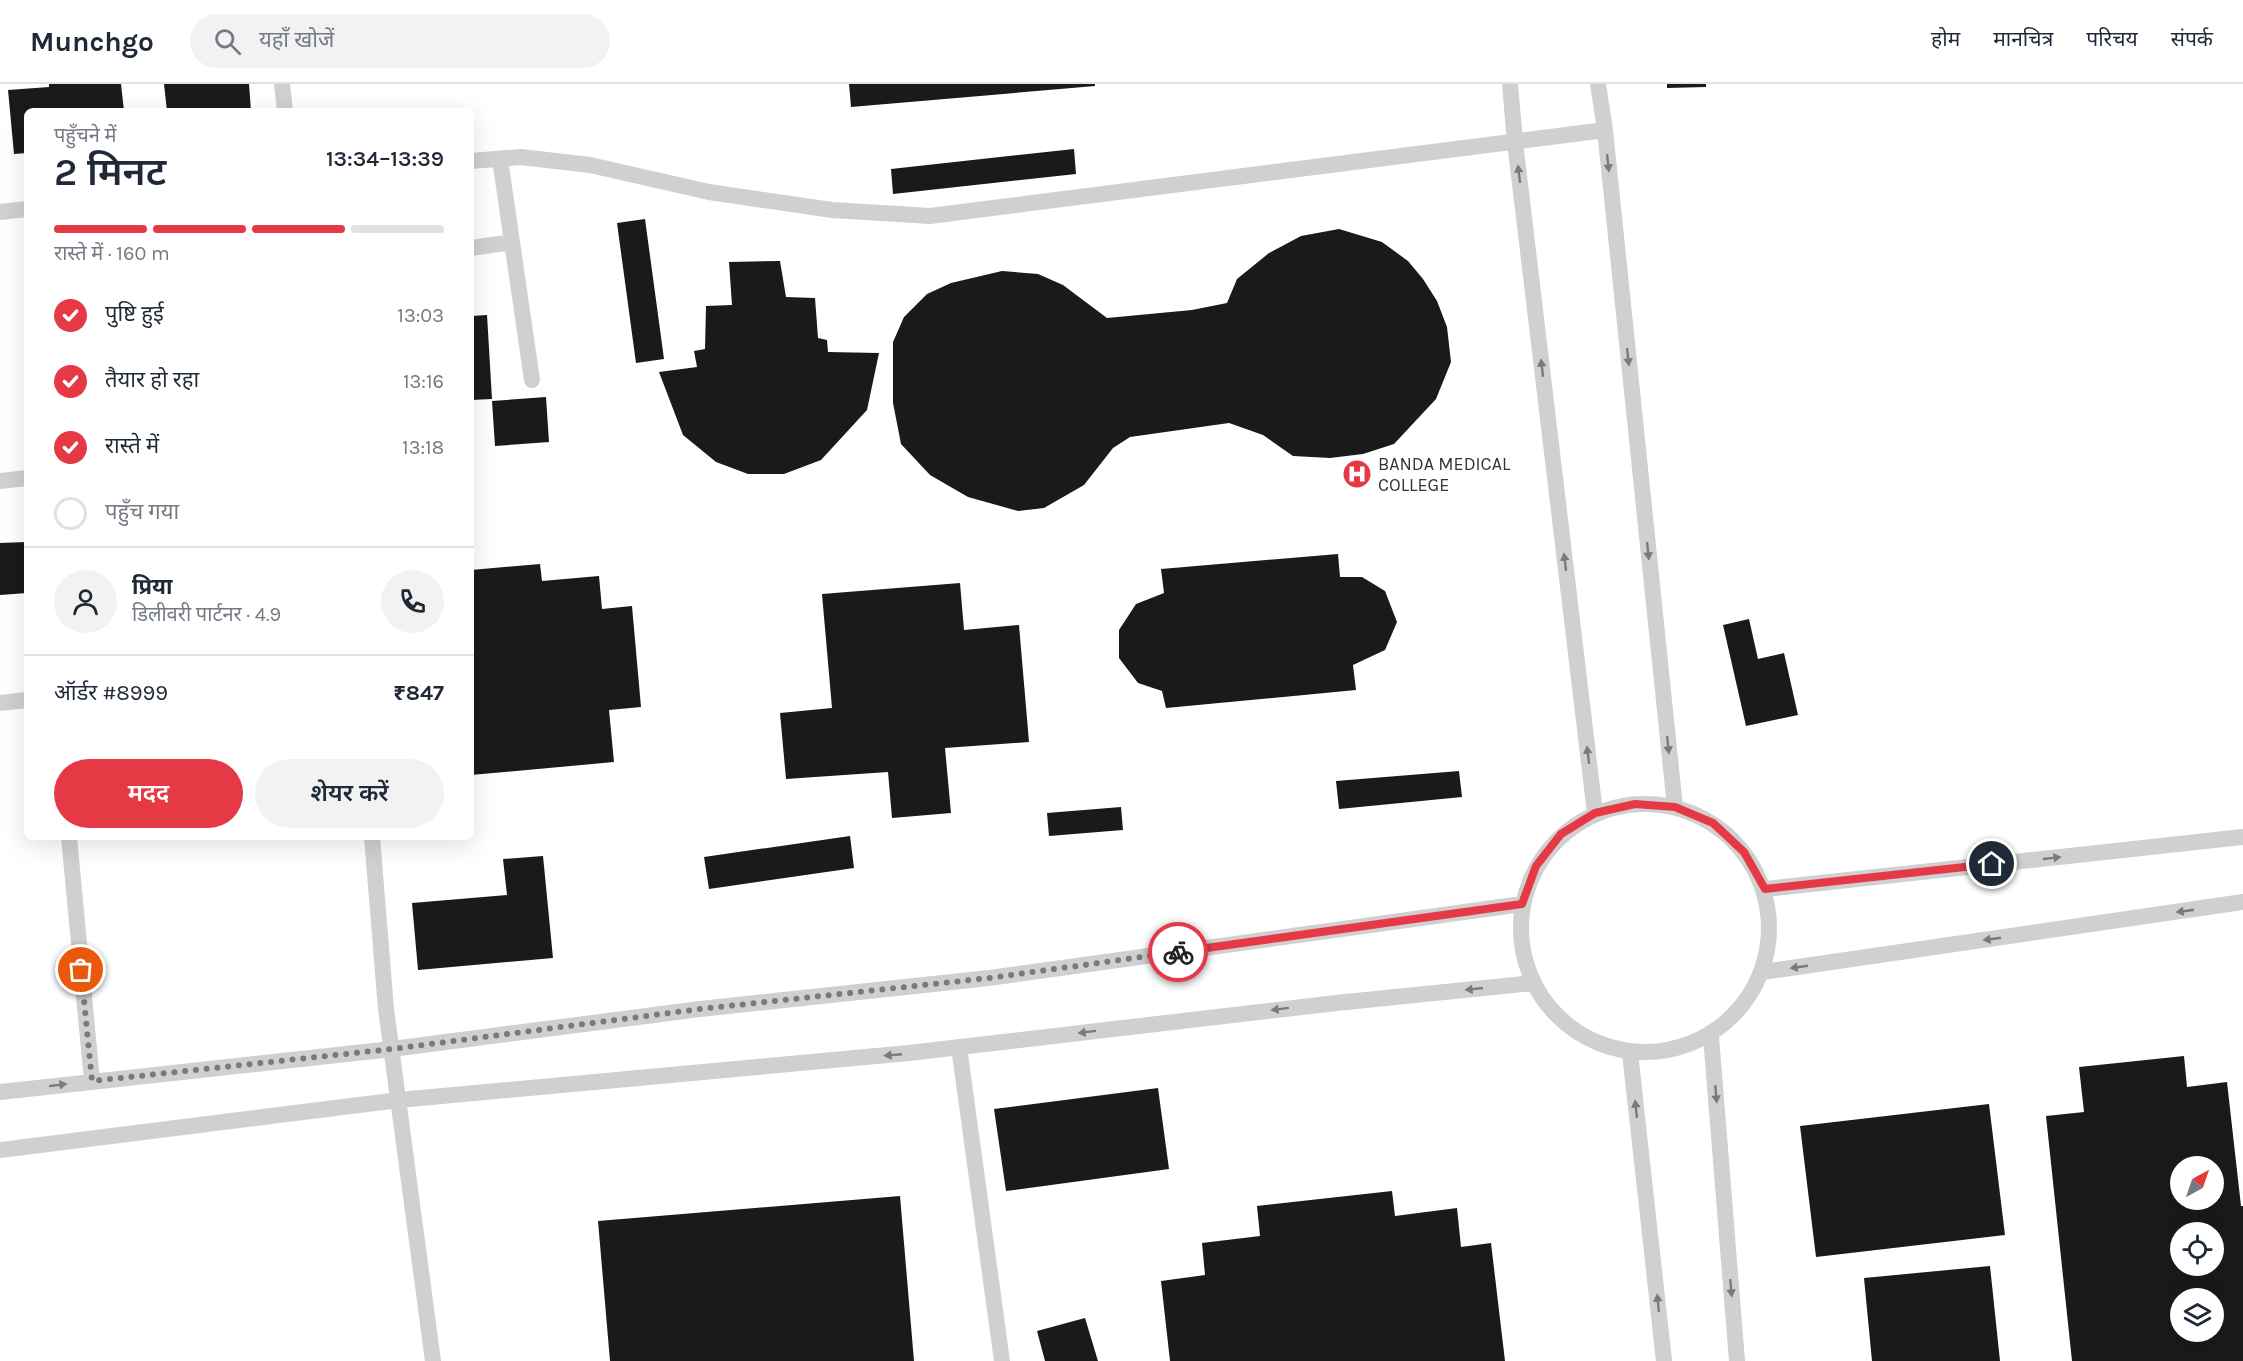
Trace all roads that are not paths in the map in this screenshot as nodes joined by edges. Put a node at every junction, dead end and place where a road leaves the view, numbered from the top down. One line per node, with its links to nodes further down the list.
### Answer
1 (282, 84): 4 (lane)
2 (1510, 84): 6 (lane)
3 (1598, 84): 5 (lane)
4 (285, 108)
5 (1605, 130): 6 (lane); 18 (lane, one-way to 18)
6 (1515, 142): 7 (lane); 19 (lane, one-way to 6)
7 (500, 159): 8 (lane); 11 (lane)
8 (474, 161)
9 (24, 209): 10 (lane)
10 (0, 212)
11 (512, 242): 12 (lane); 13 (lane)
12 (474, 248)
13 (532, 380)
14 (24, 478): 15 (lane)
15 (0, 482)
16 (24, 699): 17 (lane)
17 (0, 703)
18 (1675, 807): 19 (lane); 23 (lane)
19 (1595, 813): 25 (lane)
20 (2243, 837): 23 (lane, one-way to 20)
21 (69, 840): 32 (lane)
22 (372, 840): 30 (lane)
23 (1765, 889): 26 (lane)
24 (2243, 902): 26 (lane, one-way to 26)
25 (1522, 904): 27 (lane); 30 (lane)
26 (1763, 972): 28 (lane)
27 (1533, 984): 29 (lane, one-way to 29); 31 (lane)
28 (1711, 1036): 31 (lane); 39 (lane, one-way to 39)
29 (959, 1047): 34 (lane, one-way to 34); 37 (lane)
30 (392, 1049): 32 (lane); 34 (lane)
31 (1630, 1053): 38 (lane, one-way to 31)
32 (92, 1081): 33 (lane, one-way to 32)
33 (0, 1092)
34 (399, 1100): 35 (lane); 36 (lane)
35 (0, 1150)
36 (433, 1361)
37 (1002, 1361)
38 (1664, 1361)
39 (1737, 1361)

